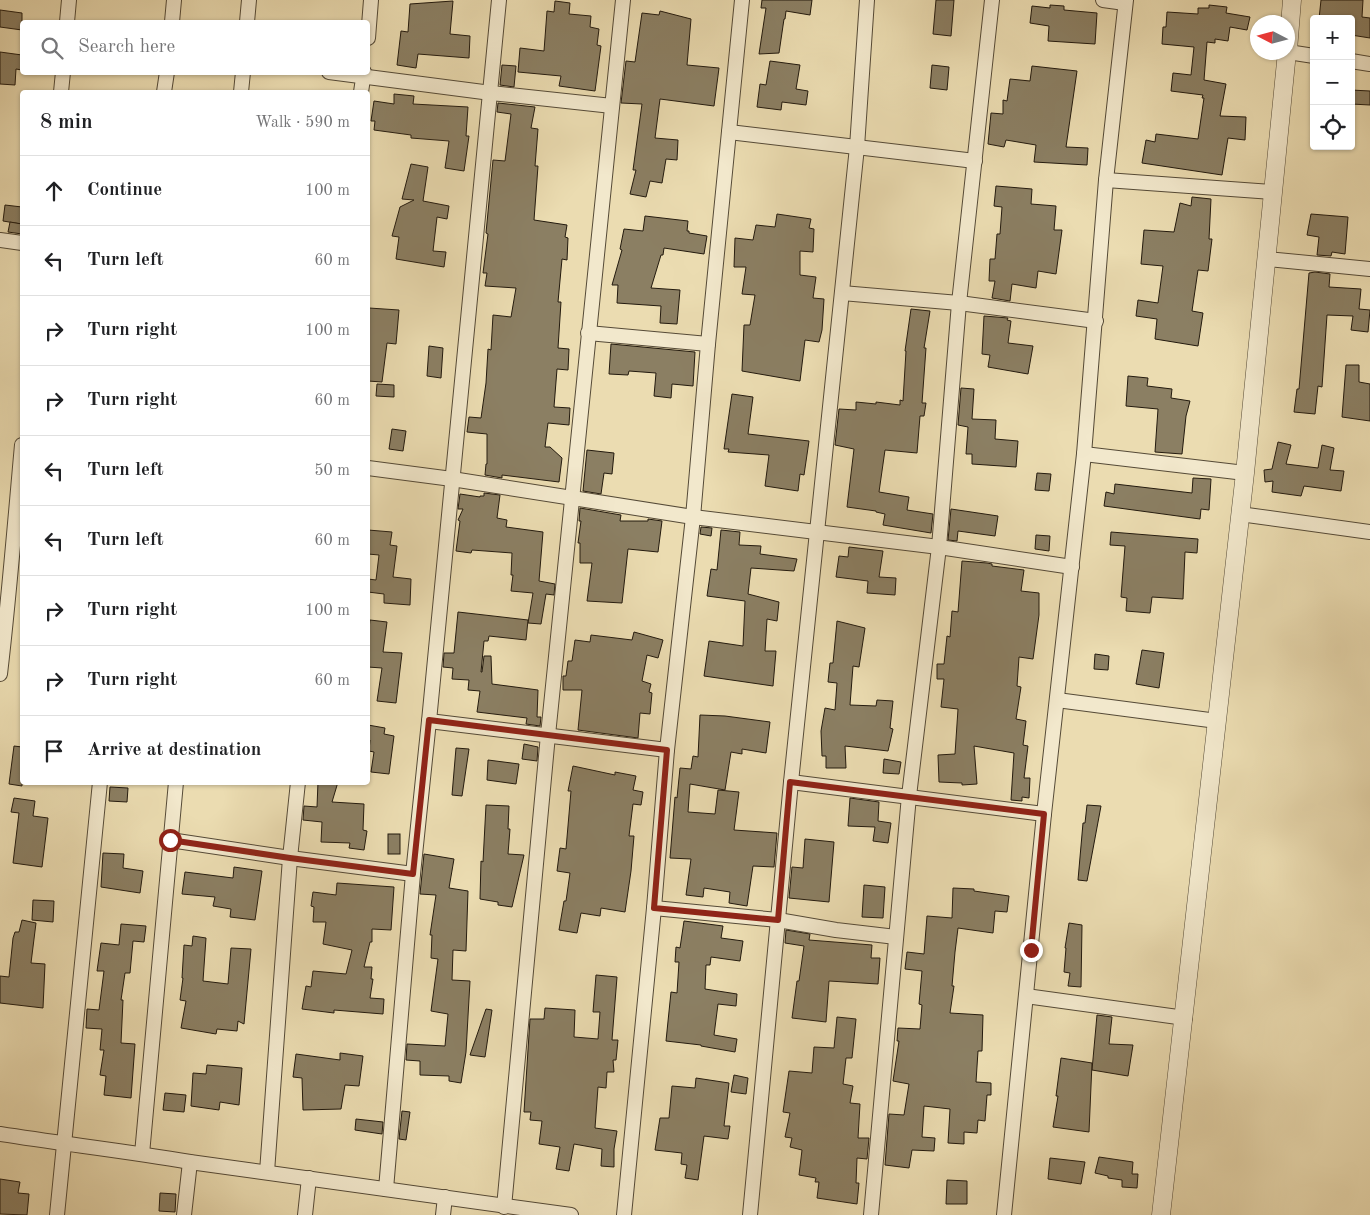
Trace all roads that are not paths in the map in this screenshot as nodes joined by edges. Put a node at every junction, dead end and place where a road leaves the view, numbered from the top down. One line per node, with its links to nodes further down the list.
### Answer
1 (69, 0): 14 (street)
2 (174, 0): 15 (street)
3 (249, 0): 16 (street)
4 (371, 0): 17 (street)
5 (499, 0): 31 (street)
6 (623, 0): 32 (street)
7 (742, 0): 33 (street)
8 (867, 0): 34 (street)
9 (992, 0): 35 (street)
10 (1103, 0): 12 (street)
11 (1292, 0): 13 (street)
12 (1126, 1): 36 (street)
13 (1291, 15)
14 (67, 20)
15 (172, 20)
16 (247, 20)
17 (369, 20)
18 (1295, 53): 19 (street)
19 (1310, 55)
20 (1286, 60): 37 (street)
21 (1355, 62): 22 (street)
22 (1370, 64)
23 (63, 75): 27 (street)
24 (166, 75): 28 (street)
25 (243, 75): 29 (street)
26 (364, 75): 30 (street); 31 (street)
27 (61, 90)
28 (164, 90)
29 (241, 90)
30 (361, 90)
31 (491, 94): 32 (street); 51 (street)
32 (612, 106): 45 (street)
33 (729, 132): 34 (street); 46 (street)
34 (857, 146): 35 (street); 42 (street)
35 (976, 161): 43 (street)
36 (1106, 180): 37 (street); 44 (street)
37 (1273, 192): 40 (street)
38 (0, 240): 39 (street)
39 (20, 243)
40 (1268, 259): 41 (street); 50 (street)
41 (1370, 269)
42 (842, 293): 43 (street); 56 (street)
43 (959, 303): 44 (street); 57 (street)
44 (1096, 322): 47 (street)
45 (588, 333): 46 (street); 52 (street)
46 (708, 344): 54 (street)
47 (1084, 454): 50 (street); 58 (street)
48 (20, 459): 59 (street)
49 (370, 468): 51 (street)
50 (1245, 473): 53 (street)
51 (452, 479): 52 (street); 63 (street)
52 (573, 499): 54 (street); 65 (street)
53 (1240, 514): 55 (street); 64 (street)
54 (693, 517): 56 (street); 66 (street)
55 (1370, 532)
56 (818, 533): 57 (street); 67 (street)
57 (939, 548): 58 (street); 71 (street)
58 (1072, 567): 62 (street)
59 (5, 568): 60 (street)
60 (16, 598): 61 (street)
61 (0, 674)
62 (1057, 700): 64 (street); 72 (street)
63 (429, 720): 65 (street); 75 (street)
64 (1217, 721): 80 (street)
65 (548, 735): 66 (street); 89 (street)
66 (667, 750): 76 (street)
67 (790, 782): 71 (street); 77 (street)
68 (100, 785): 82 (street)
69 (176, 785): 73 (street)
70 (298, 785): 74 (street)
71 (909, 796): 72 (street); 78 (street)
72 (1044, 814): 79 (street)
73 (170, 840): 74 (street); 83 (street)
74 (290, 858): 75 (street); 85 (street)
75 (413, 874): 87 (street)
76 (654, 908): 77 (street); 95 (street)
77 (778, 920): 78 (street); 96 (street)
78 (896, 937): 97 (street)
79 (1026, 996): 80 (street); 98 (street)
80 (1184, 1018): 99 (street)
81 (0, 1134): 82 (street)
82 (63, 1144): 83 (street); 90 (street)
83 (142, 1154): 84 (street)
84 (190, 1162): 85 (street); 91 (street)
85 (267, 1172): 86 (street)
86 (309, 1178): 87 (street); 92 (street)
87 (386, 1188): 88 (street)
88 (445, 1197): 89 (street); 93 (street)
89 (504, 1207): 94 (street)
90 (57, 1215)
91 (184, 1215)
92 (305, 1215)
93 (443, 1215)
94 (571, 1215)
95 (624, 1215)
96 (750, 1215)
97 (871, 1215)
98 (1004, 1215)
99 (1161, 1215)

